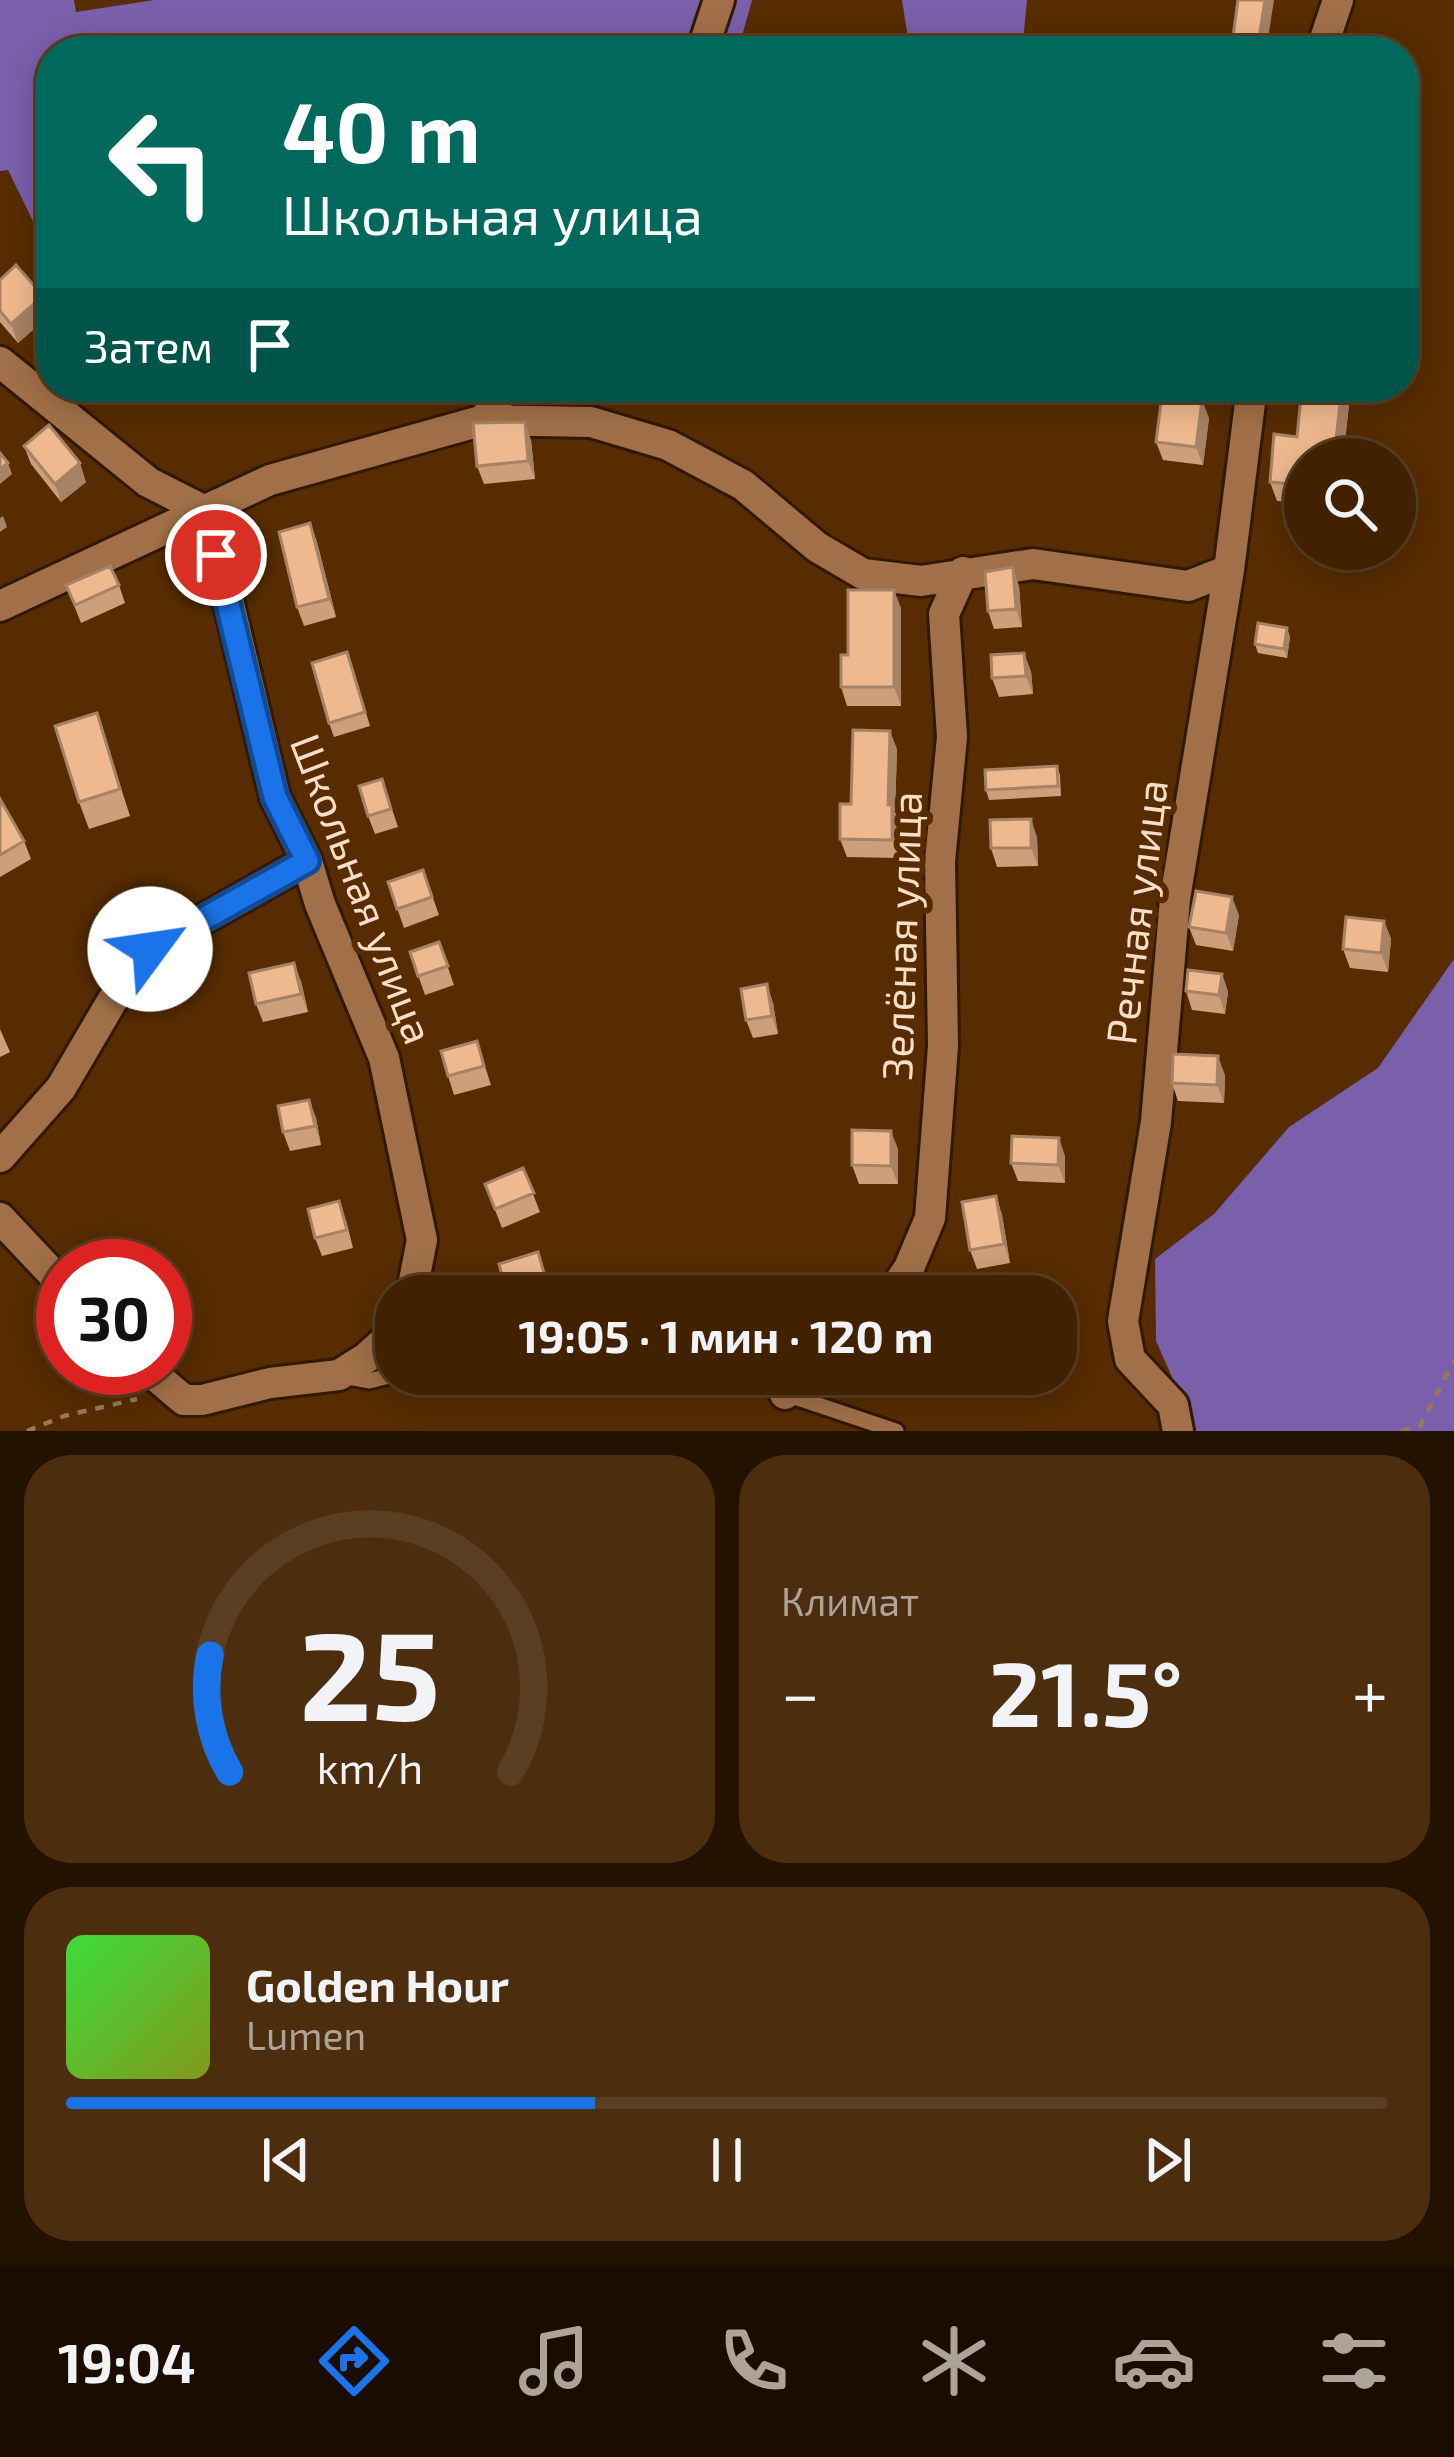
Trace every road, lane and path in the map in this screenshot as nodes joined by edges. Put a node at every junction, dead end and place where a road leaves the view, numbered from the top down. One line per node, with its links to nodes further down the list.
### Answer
1 (719, 0): 3 (street)
2 (1338, 0): 4 (street)
3 (707, 36)
4 (1326, 36)
5 (0, 362): 6 (street)
6 (36, 391)
7 (49, 402): 11 (street)
8 (495, 402): 10 (street)
9 (1250, 402): 12 (street, Речная улица)
10 (484, 420): 11 (street); 13 (street)
11 (207, 512): 14 (street); 15 (street, Школьная улица)
12 (1228, 570): 13 (street); 30 (street, Речная улица)
13 (963, 572): 20 (street, Зелёная улица)
14 (0, 606)
15 (307, 861): 16 (street); 19 (street, Школьная улица)
16 (0, 1157)
17 (0, 1219): 18 (street)
18 (36, 1257)
19 (415, 1275)
20 (904, 1275)
21 (375, 1350): 23 (street)
22 (1454, 1361): 31 (path)
23 (339, 1375): 24 (lane); 27 (street)
24 (375, 1380)
25 (178, 1395): 27 (street)
26 (820, 1395): 29 (lane)
27 (184, 1400): 28 (path)
28 (27, 1431)
29 (896, 1431)
30 (1178, 1431)
31 (1401, 1431)

